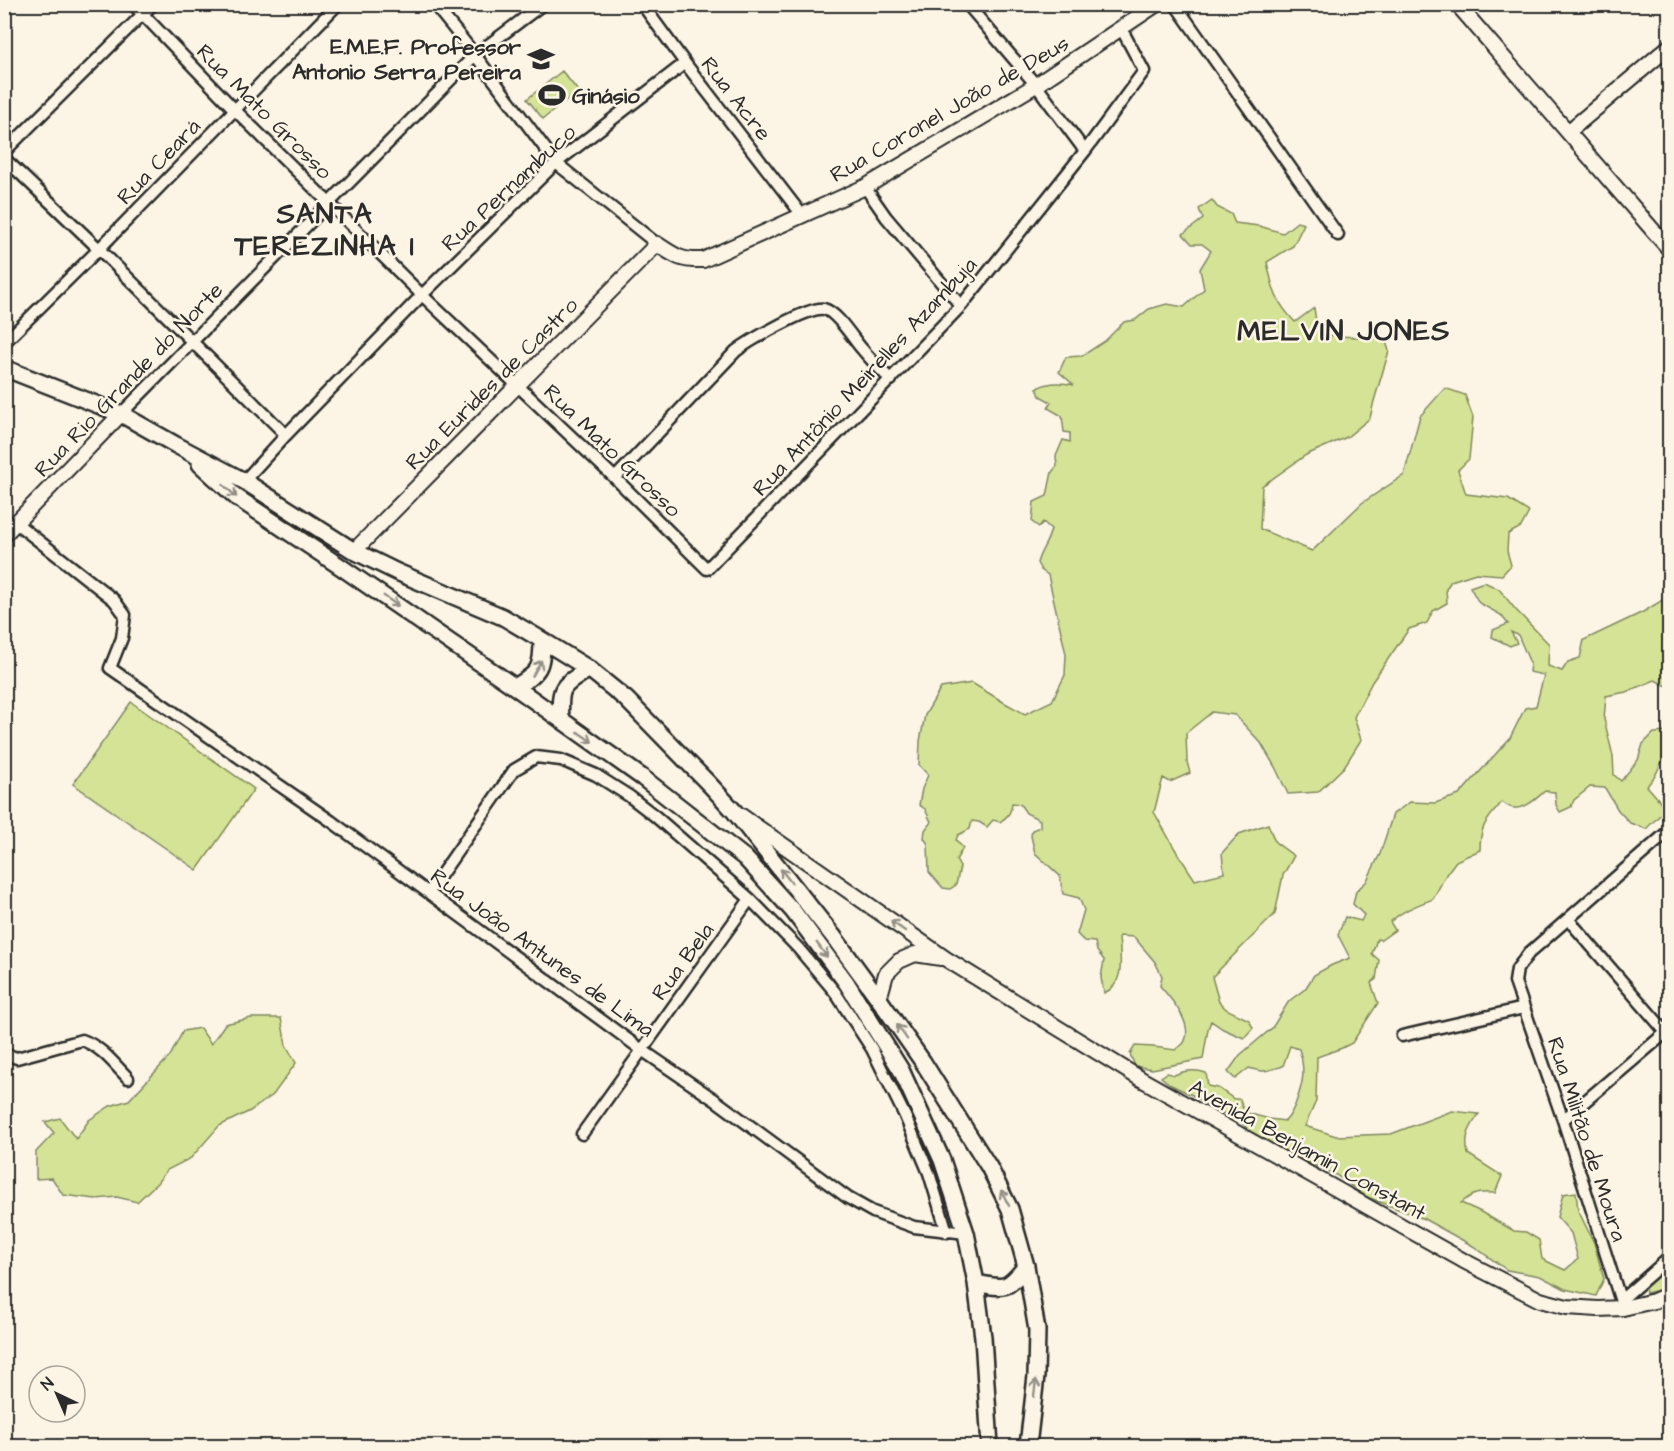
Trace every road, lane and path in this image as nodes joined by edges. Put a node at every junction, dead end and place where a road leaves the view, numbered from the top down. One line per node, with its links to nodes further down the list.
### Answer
1 (133, 4): 11 (street, Rua Mato Grosso)
2 (153, 4): 11 (street)
3 (338, 4): 17 (street, Rua Ceará)
4 (434, 4): 14 (street)
5 (543, 4): 14 (street, Rua Rio Grande do Norte)
6 (642, 4): 15 (street, Rua Acre)
7 (967, 4): 16 (street)
8 (1157, 4): 12 (street, Rua Coronel João de Deus)
9 (1175, 4): 26 (street)
10 (1457, 4): 18 (street)
11 (143, 14): 17 (street, Rua Mato Grosso); 20 (street)
12 (1121, 28): 16 (street, Rua Coronel João de Deus); 19 (street, Rua Antônio Meirelles Azambuja)
13 (1670, 46): 18 (street)
14 (475, 55): 22 (street); 24 (street, Rua Rio Grande do Norte)
15 (685, 63): 22 (street, Rua Pernambuco); 25 (street, Rua Acre)
16 (1036, 85): 19 (street); 23 (street, Rua Coronel João de Deus)
17 (234, 110): 24 (street, Rua Mato Grosso); 28 (street, Rua Ceará)
18 (1568, 132): 29 (street)
19 (1085, 151): 31 (street, Rua Antônio Meirelles Azambuja)
20 (4, 152)
21 (4, 158): 28 (street)
22 (556, 163): 27 (street); 30 (street, Rua Pernambuco)
23 (864, 187): 25 (street, Rua Coronel João de Deus); 31 (street)
24 (329, 203): 30 (street, Rua Mato Grosso); 33 (street, Rua Rio Grande do Norte)
25 (802, 214): 27 (street, Rua Coronel João de Deus)
26 (1338, 235)
27 (657, 244): 36 (street, Rua Eurides de Castro)
28 (99, 249): 32 (street, Rua Ceará); 33 (street)
29 (1670, 250)
30 (422, 294): 36 (street, Rua Mato Grosso); 38 (street, Rua Pernambuco)
31 (961, 306): 35 (street, Rua Antônio Meirelles Azambuja)
32 (4, 343)
33 (194, 343): 37 (street, Rua Rio Grande do Norte); 38 (street)
34 (4, 368): 37 (main road)
35 (891, 380): 40 (street); 45 (street, Rua Antônio Meirelles Azambuja)
36 (518, 385): 40 (street, Rua Mato Grosso); 44 (street, Rua Eurides de Castro)
37 (122, 414): 39 (main road); 42 (street, Rua Rio Grande do Norte)
38 (286, 435): 41 (street, Rua Pernambuco)
39 (187, 451): 41 (main road); 48 (main road, one-way to 48)
40 (615, 478): 45 (street, Rua Mato Grosso)
41 (244, 481): 44 (main road)
42 (16, 523): 43 (street, Rua Rio Grande do Norte); 52 (street, Rua João Antunes de Lima)
43 (4, 535)
44 (354, 550): 46 (main road)
45 (707, 570)
46 (542, 640): 47 (main road); 48 (main road, one-way to 46)
47 (589, 669): 49 (main road); 50 (main road)
48 (515, 687): 49 (main road)
49 (561, 719): 66 (main road, one-way to 66)
50 (734, 811): 55 (street, Avenida Benjamin Constant, one-way to 50); 56 (main road, one-way to 50)
51 (1670, 830): 54 (street)
52 (429, 892): 53 (street); 60 (street, Rua João Antunes de Lima)
53 (750, 898): 60 (street, Rua Bela); 65 (street)
54 (1568, 919): 57 (street, Rua Militão de Moura); 58 (street)
55 (946, 959): 56 (street, Avenida Benjamin Constant); 71 (street, Avenida Benjamin Constant)
56 (879, 999): 68 (main road, one-way to 56)
57 (1524, 1008): 59 (street); 63 (street, Rua Militão de Moura)
58 (1668, 1033): 63 (street)
59 (1402, 1036)
60 (642, 1050): 64 (street, Rua Bela); 65 (street, Rua João Antunes de Lima)
61 (4, 1054): 62 (street)
62 (128, 1078)
63 (1563, 1120): 71 (street, Rua Militão de Moura)
64 (582, 1134)
65 (947, 1232): 66 (street, Rua João Antunes de Lima)
66 (966, 1233): 69 (main road)
67 (1670, 1257): 71 (street)
68 (1026, 1266): 69 (main road); 73 (main road, one-way to 68)
69 (976, 1283): 72 (main road)
70 (1670, 1294): 71 (street, Avenida Benjamin Constant)
71 (1622, 1304)
72 (990, 1446)
73 (1028, 1446)

